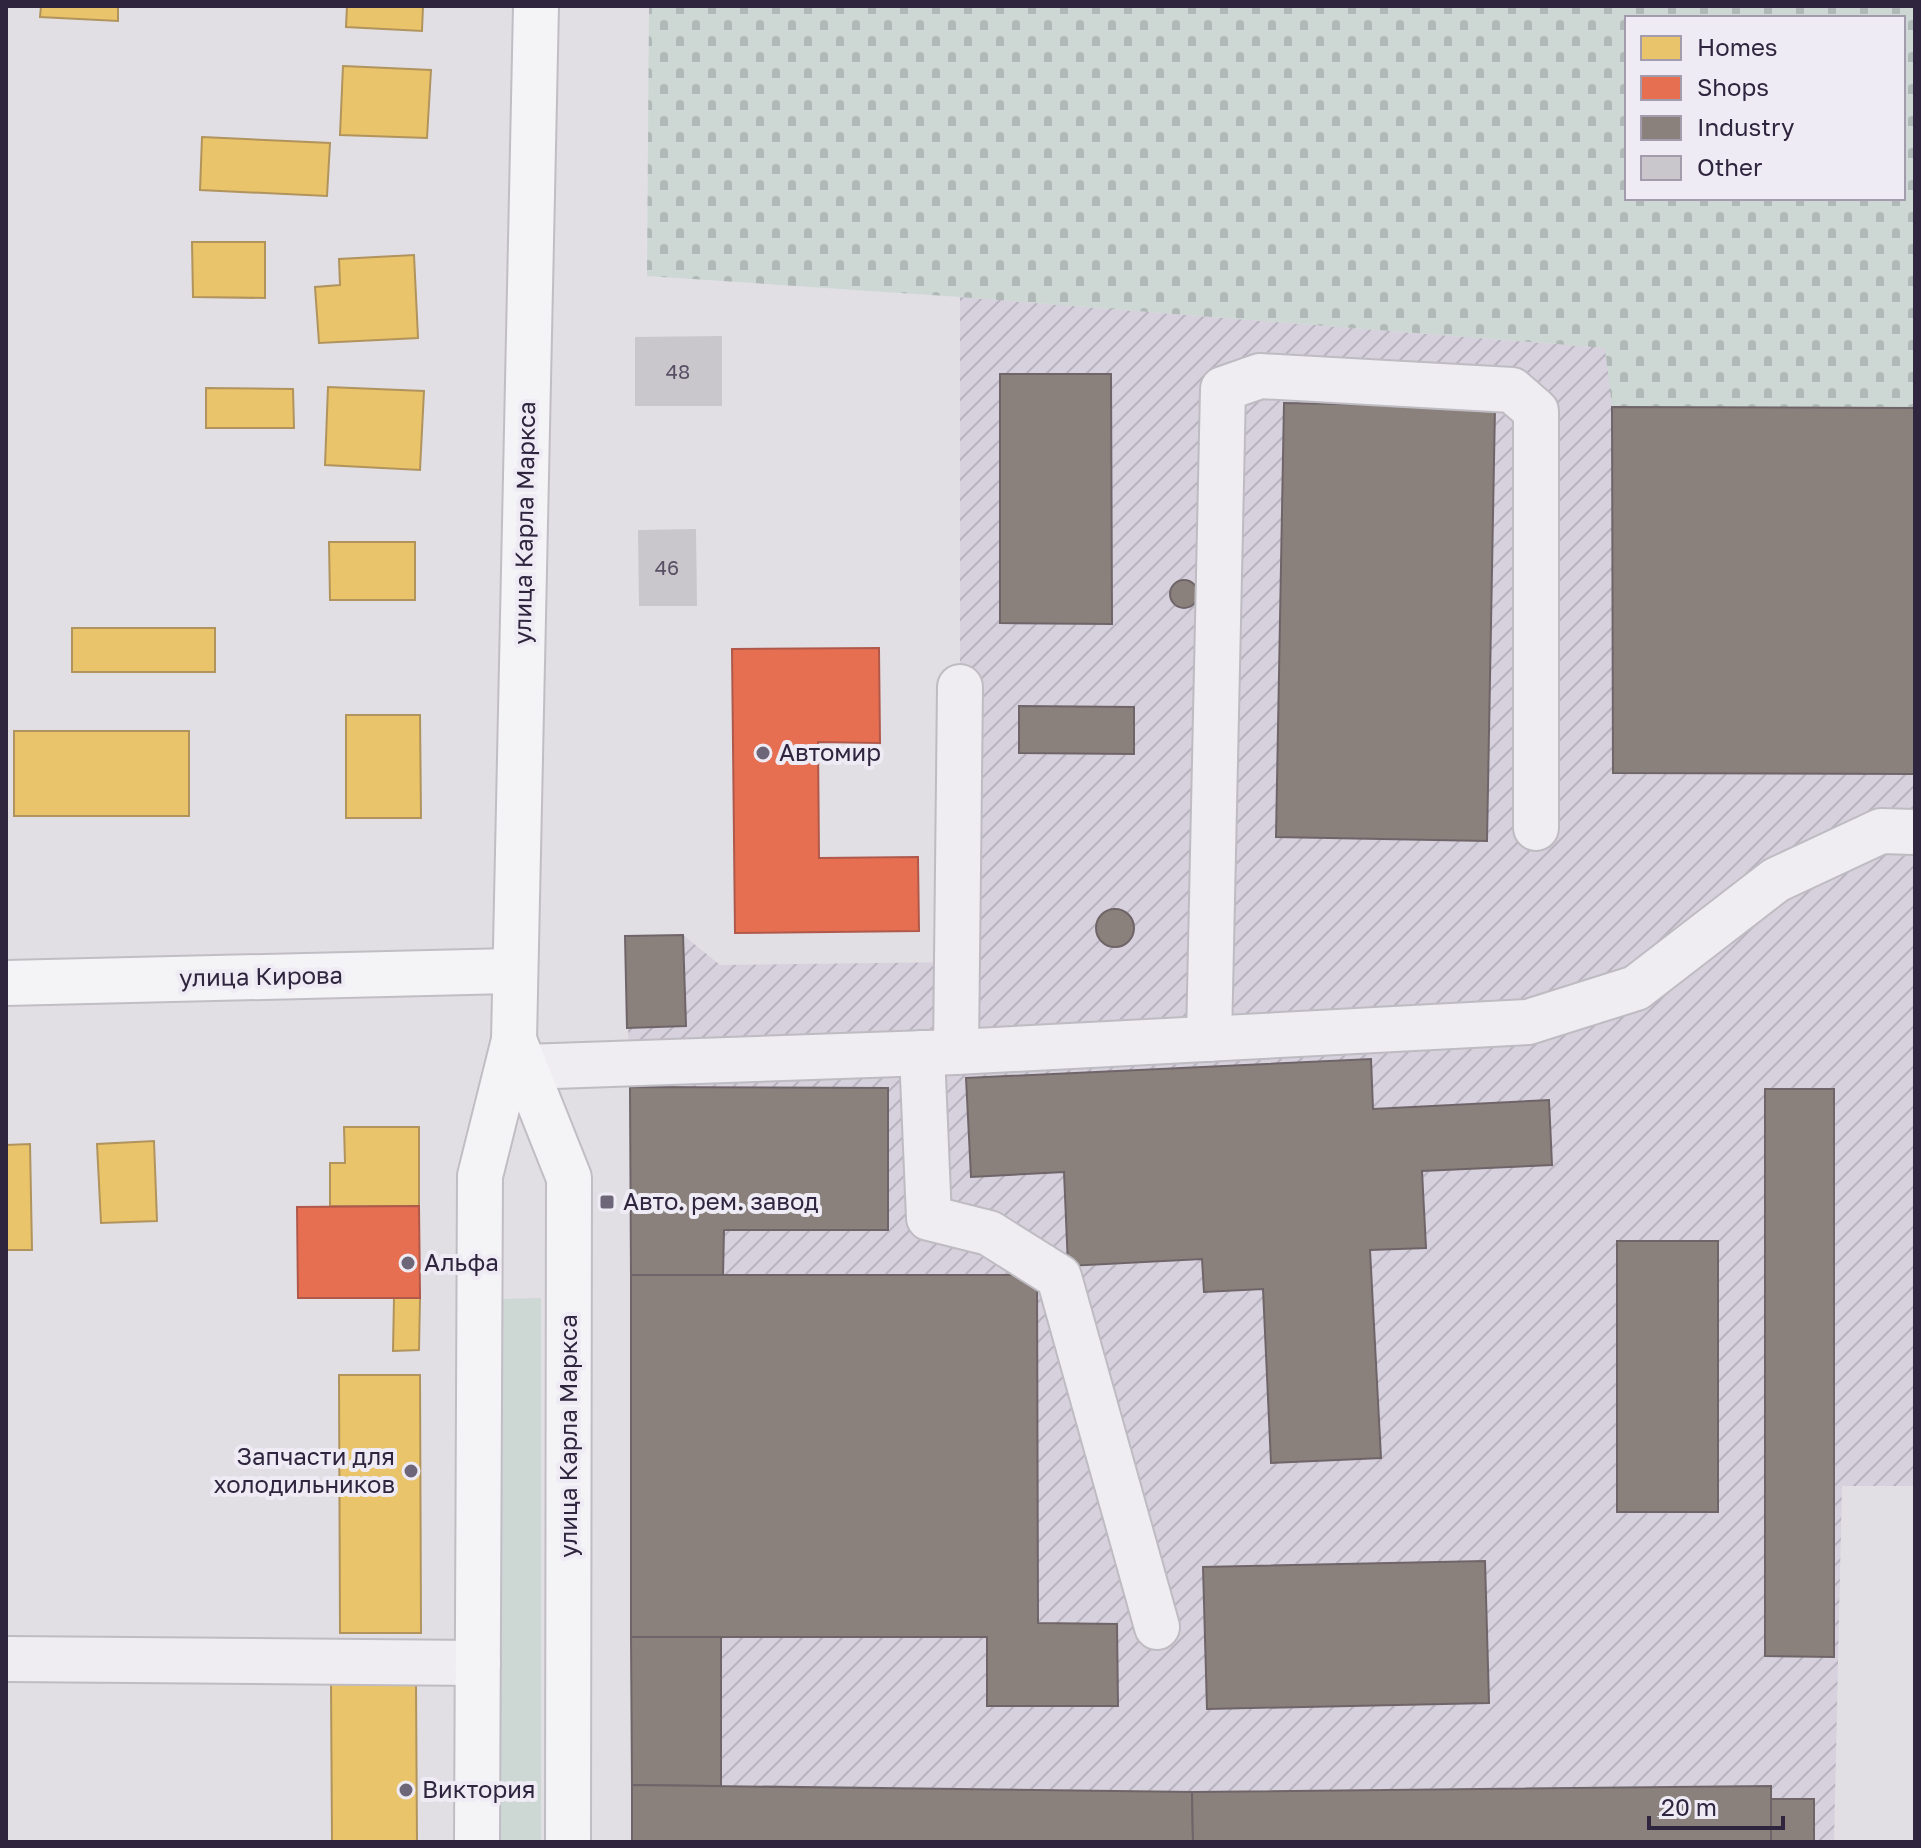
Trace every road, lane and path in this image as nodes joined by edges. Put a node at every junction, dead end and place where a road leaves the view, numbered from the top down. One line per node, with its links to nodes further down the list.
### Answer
1 (536, 6): 5 (main road, улица Карла Маркса)
2 (960, 687): 8 (lane)
3 (1536, 828): 7 (lane)
4 (1915, 832): 7 (lane)
5 (515, 971): 6 (main road, улица Кирова); 9 (main road, улица Карла Маркса)
6 (6, 983)
7 (1209, 1039): 8 (lane)
8 (939, 1052): 9 (lane); 10 (lane)
9 (520, 1054): 12 (main road, улица Карла Маркса); 14 (main road, улица Карла Маркса)
10 (1157, 1627)
11 (6, 1659): 12 (lane)
12 (478, 1663): 13 (main road, улица Карла Маркса)
13 (477, 1842)
14 (568, 1842)

